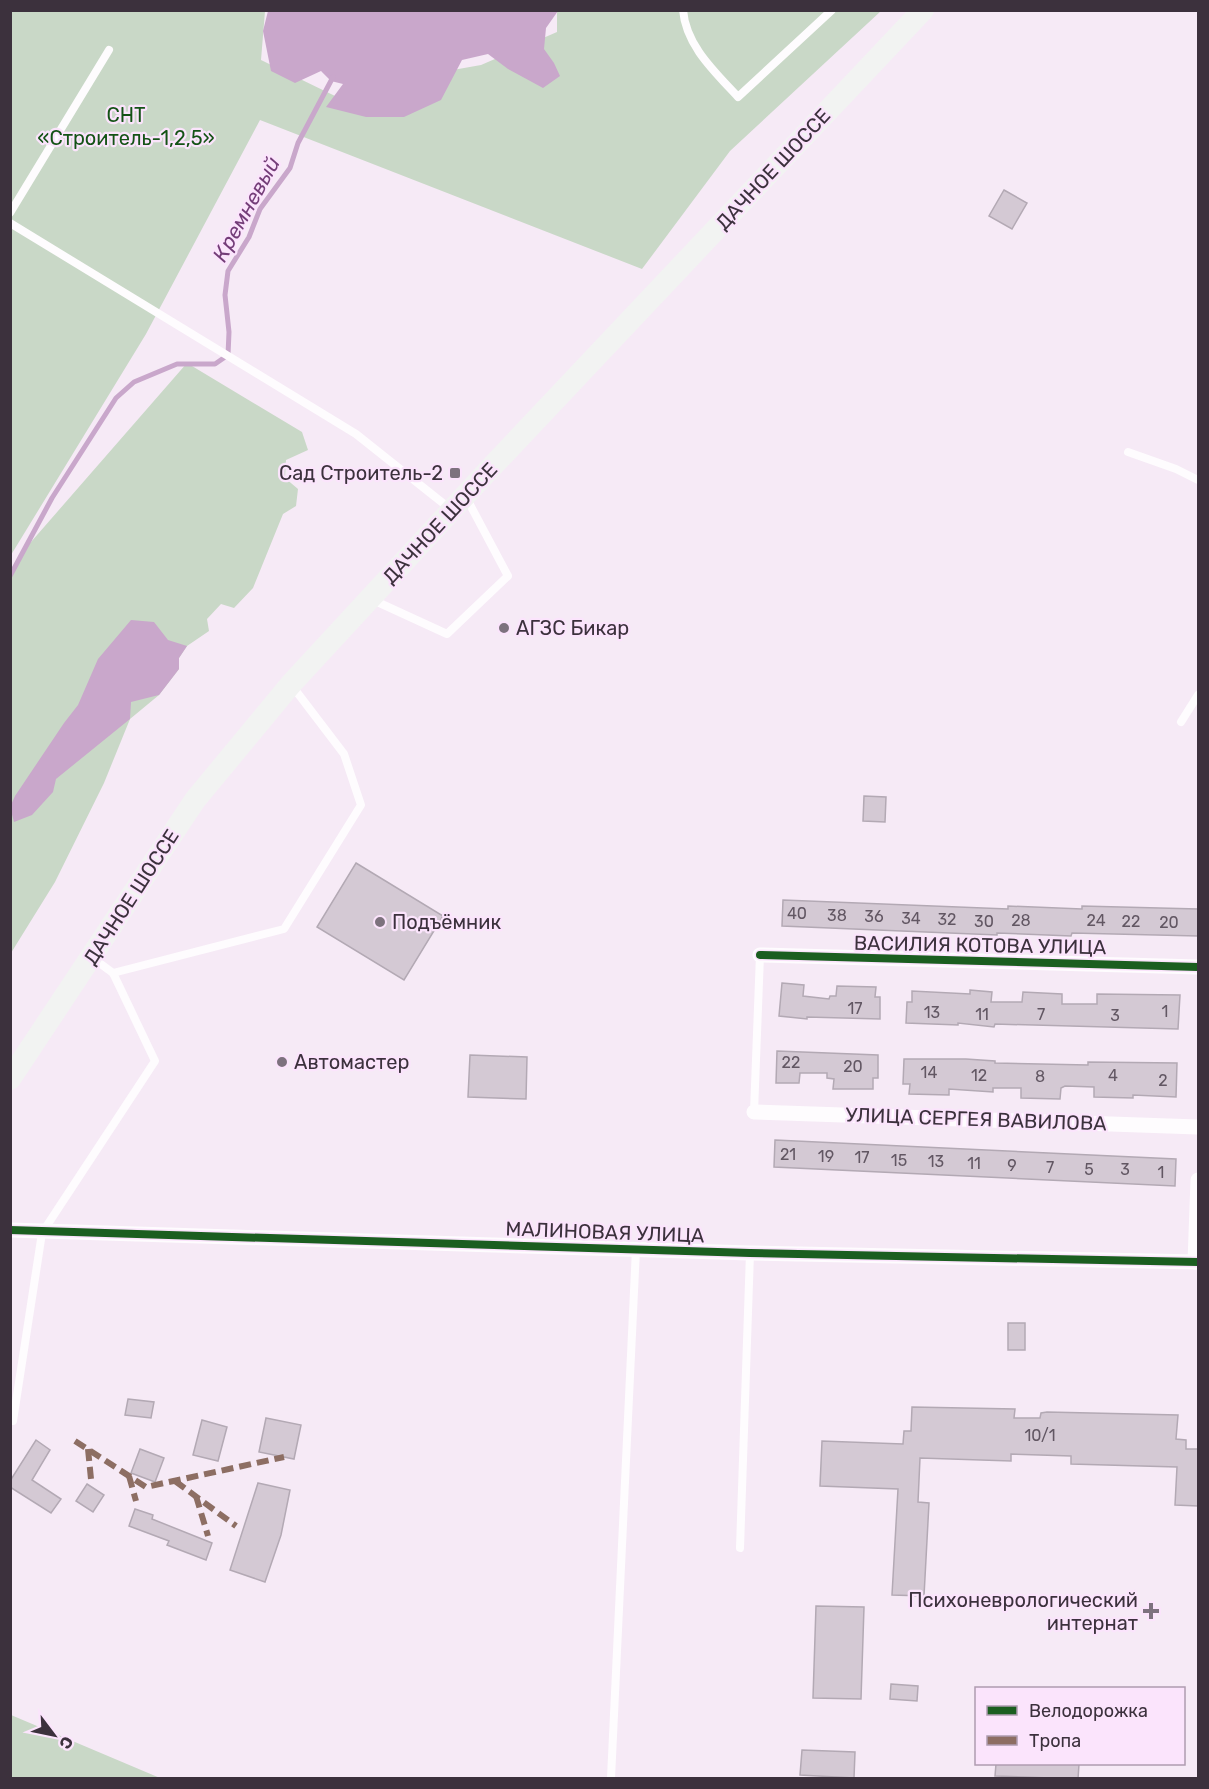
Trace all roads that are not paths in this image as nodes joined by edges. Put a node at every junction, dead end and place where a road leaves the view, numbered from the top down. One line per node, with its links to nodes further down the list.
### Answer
1 (683, 10): 2 (lane)
2 (832, 10)
3 (923, 10): 9 (main road, ДАЧНОЕ ШОССЕ)
4 (109, 50): 5 (lane)
5 (10, 213)
6 (10, 223): 9 (lane)
7 (1128, 452): 8 (lane)
8 (1198, 480)
9 (458, 503): 10 (main road, ДАЧНОЕ ШОССЕ); 10 (lane)
10 (369, 598): 11 (main road, ДАЧНОЕ ШОССЕ)
11 (291, 684): 15 (main road, ДАЧНОЕ ШОССЕ); 17 (lane)
12 (1198, 695): 13 (lane)
13 (1181, 722)
14 (760, 955): 16 (street, ВАСИЛИЯ КОТОВА УЛИЦА); 19 (lane)
15 (91, 958): 17 (lane); 18 (main road, ДАЧНОЕ ШОССЕ)
16 (1198, 967)
17 (113, 973): 23 (lane)
18 (10, 1079)
19 (754, 1112): 20 (street, УЛИЦА СЕРГЕЯ ВАВИЛОВА)
20 (1198, 1127)
21 (1198, 1180): 26 (street)
22 (10, 1230): 23 (street, МАЛИНОВАЯ УЛИЦА)
23 (42, 1233): 24 (street, МАЛИНОВАЯ УЛИЦА); 27 (lane)
24 (636, 1249): 25 (street, МАЛИНОВАЯ УЛИЦА); 29 (lane)
25 (750, 1253): 26 (street, МАЛИНОВАЯ УЛИЦА); 28 (lane)
26 (1197, 1262)
27 (13, 1421)
28 (740, 1548)
29 (611, 1779)

